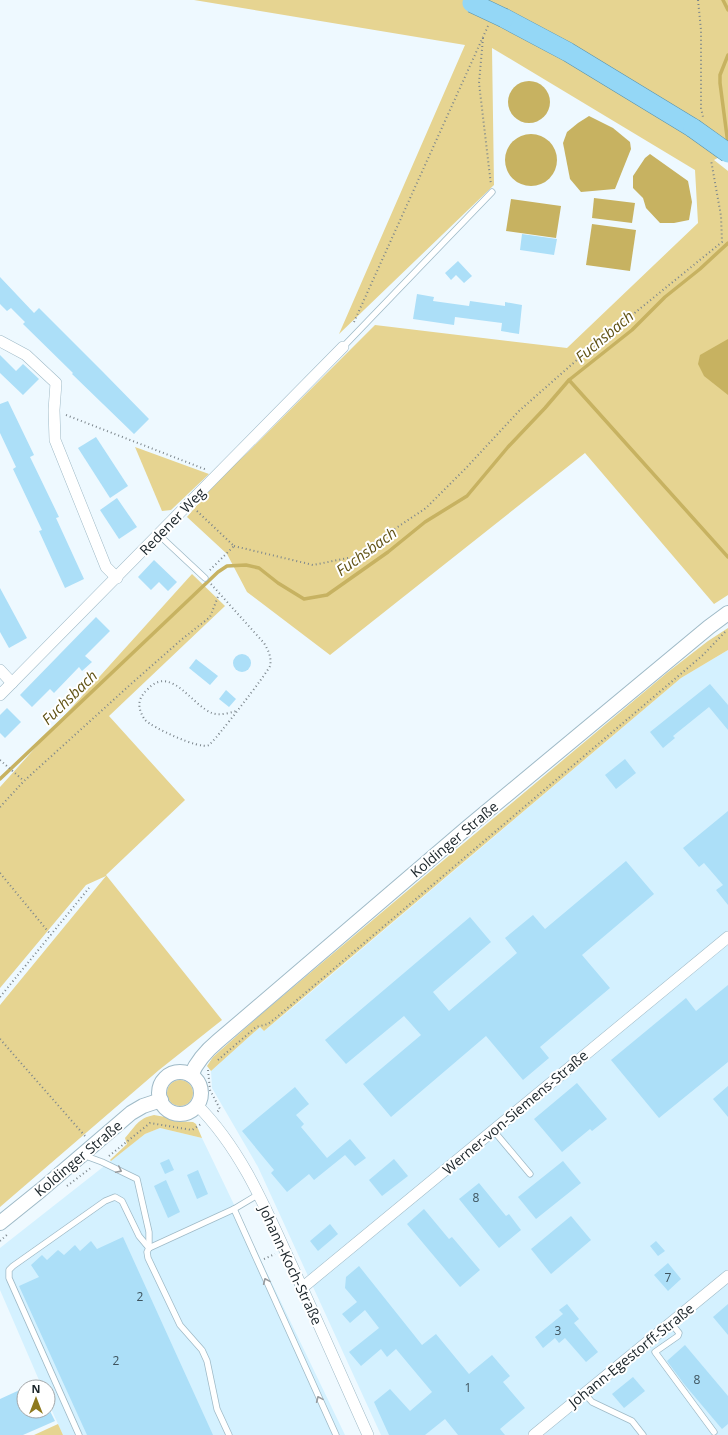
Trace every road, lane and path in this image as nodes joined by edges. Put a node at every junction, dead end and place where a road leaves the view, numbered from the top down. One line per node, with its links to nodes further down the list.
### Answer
1 (698, 0): 3 (path)
2 (468, 2): 3 (highway, bridge)
3 (698, 126): 4 (highway, bridge)
4 (719, 154): 13 (path)
5 (492, 192): 6 (path); 8 (lane)
6 (352, 325)
7 (0, 341): 9 (street)
8 (343, 347): 10 (street, Redener Weg)
9 (54, 410): 10 (path); 15 (street)
10 (218, 474): 11 (street, Redener Weg)
11 (189, 503): 12 (street, Redener Weg); 13 (path)
12 (159, 535): 14 (lane); 15 (street, Redener Weg)
13 (234, 546): 14 (path)
14 (205, 577)
15 (116, 578): 21 (street, Redener Weg)
16 (211, 585): 17 (path)
17 (219, 594): 23 (path); 25 (path)
18 (728, 613): 35 (street, Koldinger Straße)
19 (728, 630): 33 (path)
20 (0, 670): 21 (street)
21 (12, 683): 22 (street, Redener Weg)
22 (0, 695)
23 (236, 711): 23 (path)
24 (0, 760): 25 (path)
25 (24, 781): 26 (path)
26 (0, 807)
27 (0, 874): 29 (path)
28 (89, 888): 29 (path)
29 (51, 935): 31 (path)
30 (728, 937): 39 (street, Werner-von-Siemens-Straße)
31 (0, 997)
32 (0, 1039): 40 (path)
33 (214, 1063)
34 (208, 1068): 38 (path)
35 (190, 1075): 36 (street); 37 (street)
36 (161, 1100): 37 (street); 41 (street, Koldinger Straße)
37 (197, 1105): 38 (street, Johann-Koch-Straße)
38 (209, 1118): 42 (path); 45 (street, Johann-Koch-Straße)
39 (493, 1130): 43 (lane); 53 (street, Werner-von-Siemens-Straße)
40 (86, 1137)
41 (83, 1154): 42 (lane); 47 (street, Koldinger Straße)
42 (102, 1162): 44 (path); 49 (lane, one-way to 49)
43 (530, 1174)
44 (63, 1189)
45 (259, 1194): 46 (lane); 50 (street, Johann-Koch-Straße)
46 (234, 1209): 49 (lane); 51 (lane)
47 (6, 1227): 48 (path)
48 (0, 1241)
49 (149, 1248): 57 (lane); 58 (lane)
50 (285, 1250): 51 (path); 53 (street, Johann-Koch-Straße)
51 (258, 1262): 59 (lane, one-way to 51)
52 (728, 1276): 54 (street, Johann-Egestorff-Straße)
53 (302, 1288): 60 (street, Johann-Koch-Straße)
54 (671, 1323): 55 (street, Johann-Egestorff-Straße); 56 (lane)
55 (585, 1394): 61 (street, Johann-Egestorff-Straße); 62 (lane)
56 (714, 1432)
57 (79, 1435)
58 (229, 1435)
59 (336, 1435)
60 (368, 1435)
61 (534, 1435)
62 (643, 1435)

